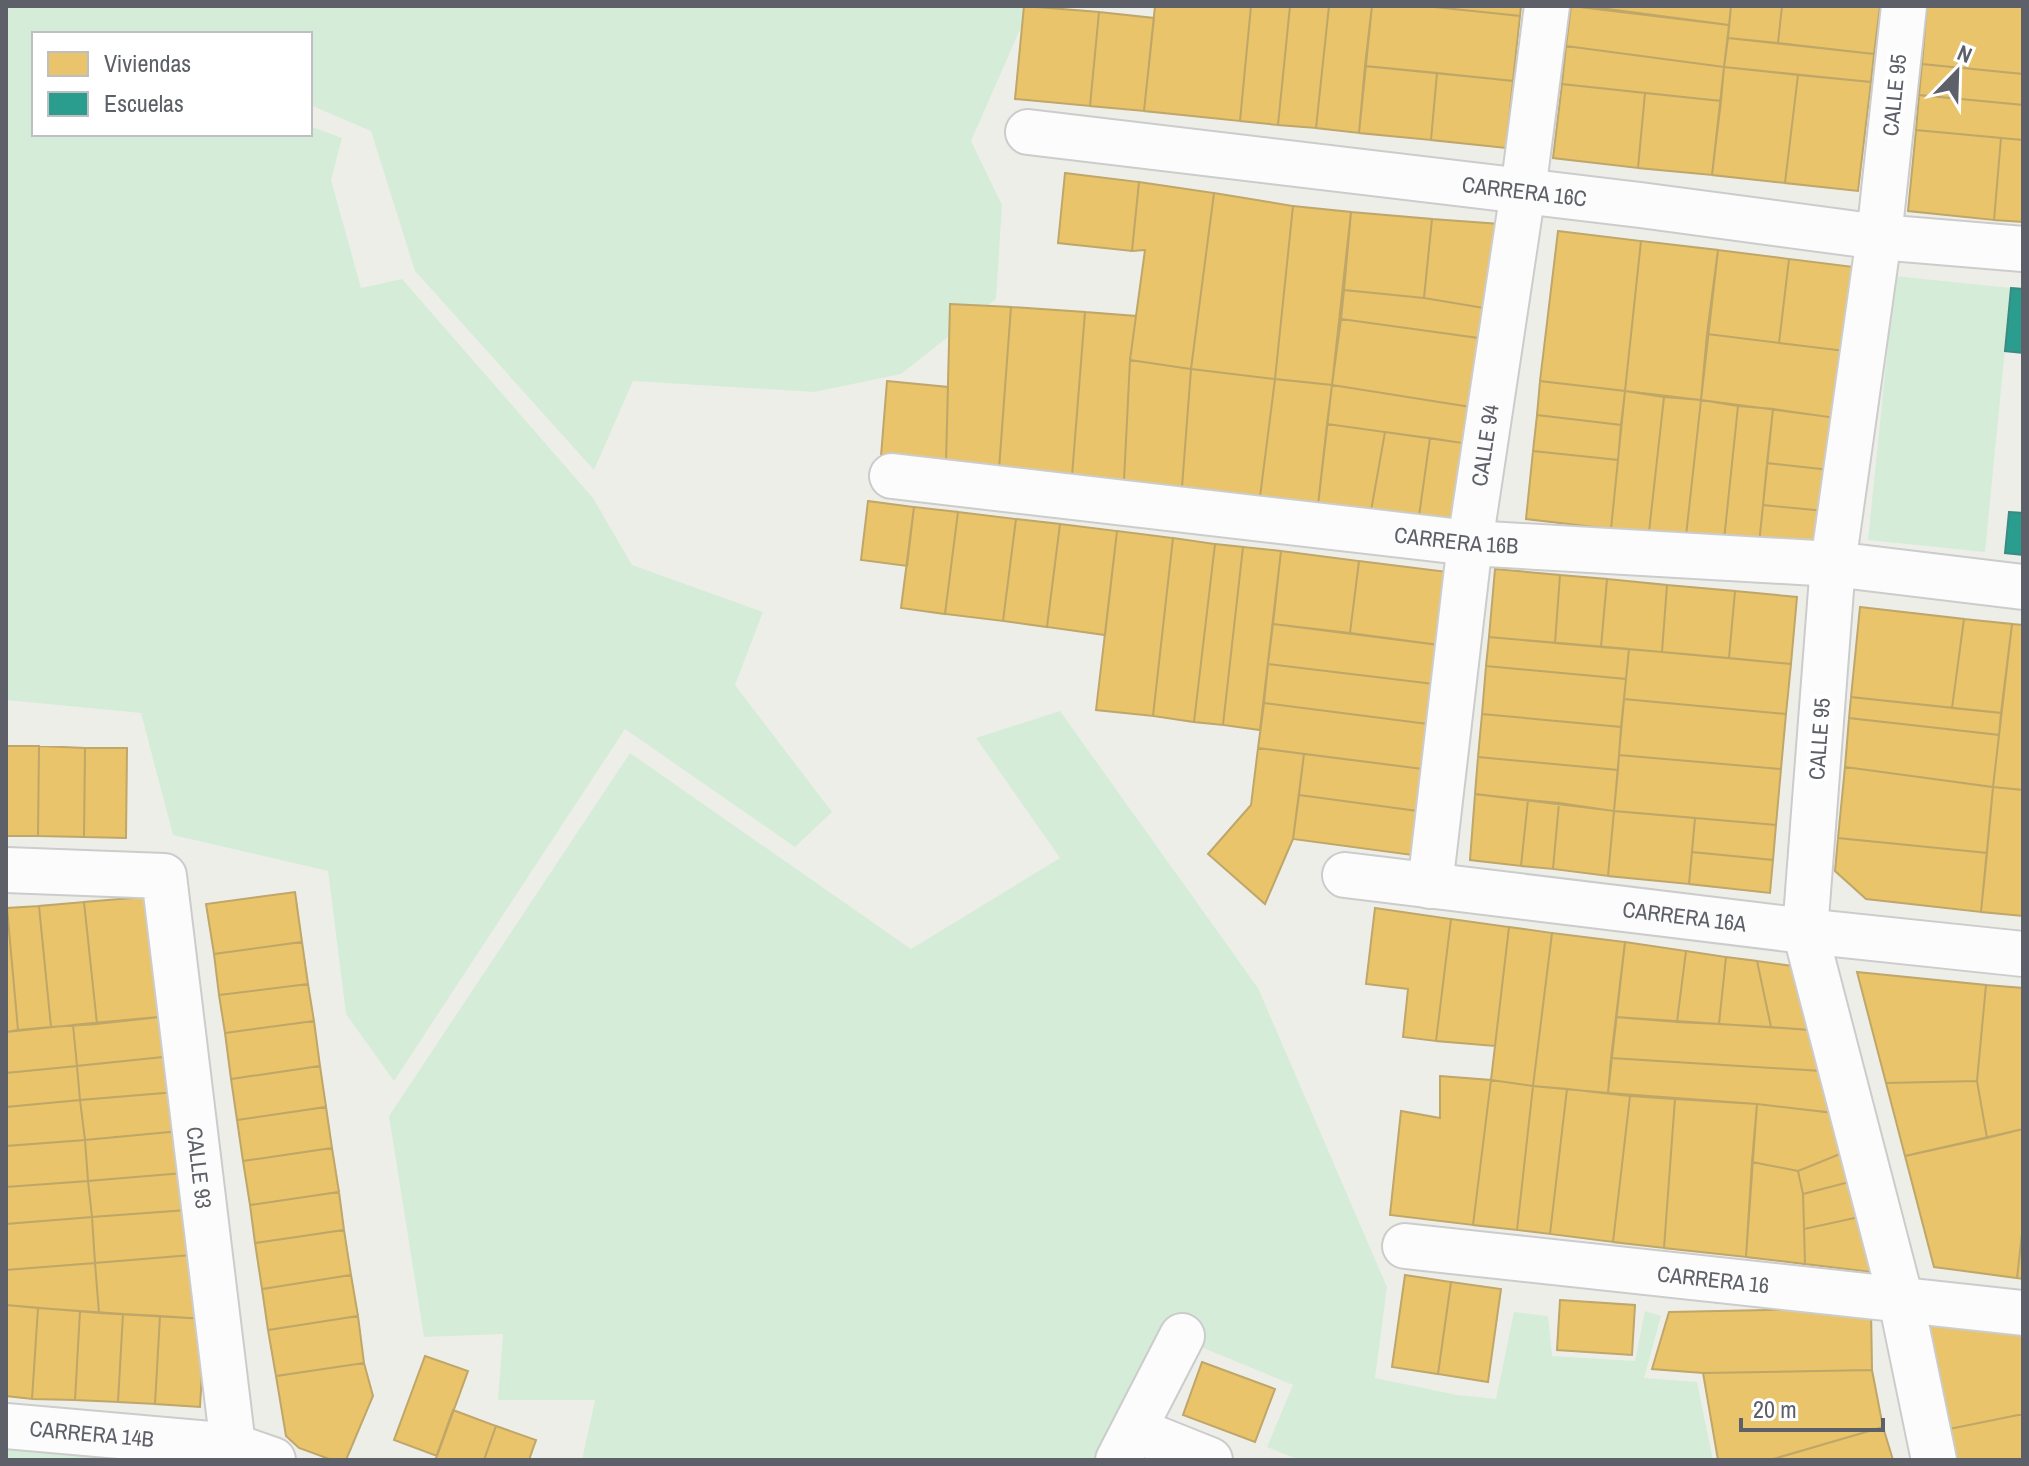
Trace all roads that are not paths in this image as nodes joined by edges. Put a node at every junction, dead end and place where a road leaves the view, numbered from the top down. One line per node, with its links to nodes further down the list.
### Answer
1 (1547, 6): 4 (street, CALLE 94)
2 (1904, 6): 5 (street, CALLE 95)
3 (1028, 132): 4 (street, CARRERA 16C)
4 (1523, 191): 5 (street, CARRERA 16C); 8 (street, CALLE 94)
5 (1879, 237): 6 (street, CARRERA 16C); 9 (street, CALLE 95)
6 (2023, 249)
7 (892, 476): 8 (street, CARRERA 16B)
8 (1470, 543): 9 (street, CARRERA 16B); 13 (street, CALLE 94)
9 (1833, 564): 10 (street, CARRERA 16B); 14 (street, CALLE 95)
10 (2023, 587)
11 (6, 870): 22 (street, CALLE 93)
12 (1345, 875): 13 (street, CARRERA 16A)
13 (1430, 886): 14 (street, CARRERA 16A)
14 (1805, 931): 15 (street, CARRERA 16A); 17 (street, CALLE 95)
15 (2023, 954)
16 (1405, 1246): 17 (street, CARRERA 16)
17 (1901, 1300): 18 (street, CARRERA 16); 24 (street, CALLE 95)
18 (2023, 1313)
19 (1182, 1336): 21 (street)
20 (6, 1426): 22 (street, CARRERA 14B)
21 (1127, 1445): 23 (street)
22 (245, 1455)
23 (1210, 1460)
24 (1934, 1460)

